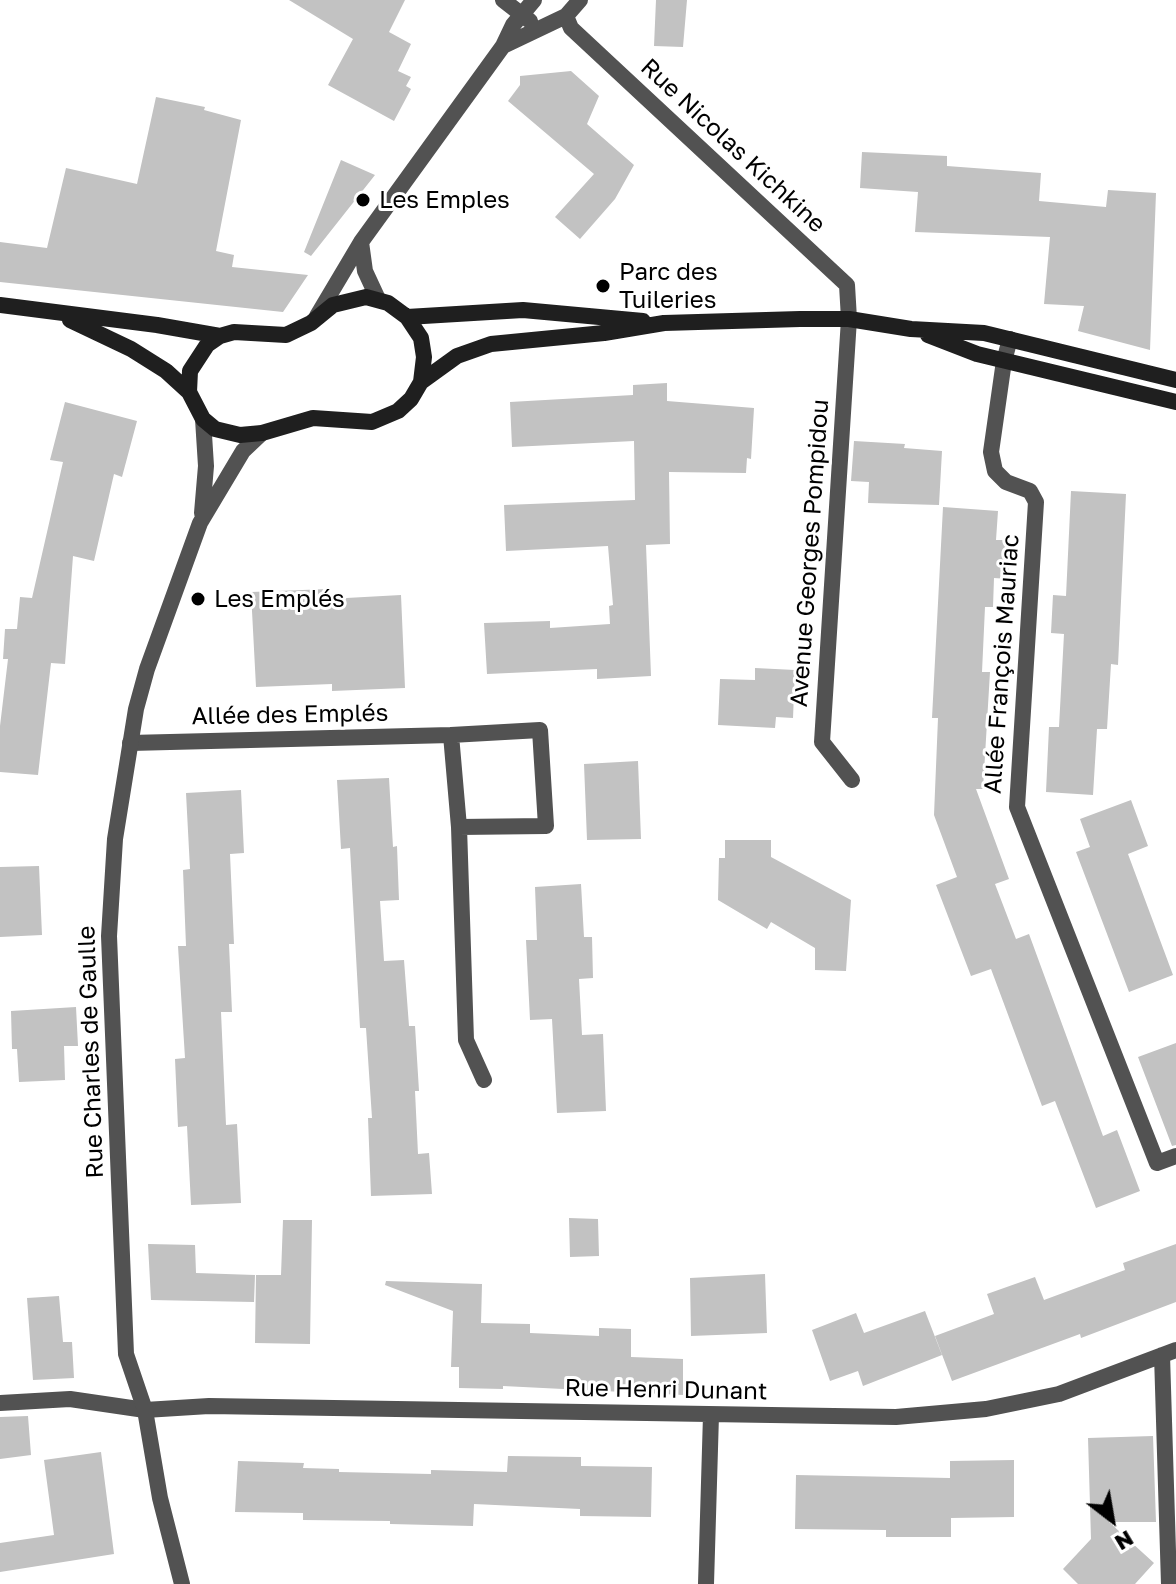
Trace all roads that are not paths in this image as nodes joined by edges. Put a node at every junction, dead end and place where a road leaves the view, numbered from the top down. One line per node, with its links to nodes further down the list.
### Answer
1 (503, 0): 4 (street)
2 (534, 0): 4 (street)
3 (580, 0): 5 (street)
4 (523, 15): 6 (street); 7 (street)
5 (566, 16): 6 (street); 13 (street, Rue Nicolas Kichkine)
6 (540, 28): 7 (street)
7 (503, 46): 8 (street)
8 (361, 242): 9 (street); 14 (street)
9 (378, 299): 12 (main road); 14 (main road)
10 (0, 305): 11 (main road)
11 (58, 314): 17 (main road); 22 (main road)
12 (407, 317): 15 (main road); 21 (main road)
13 (849, 319): 15 (main road); 16 (main road); 29 (street, Avenue Georges Pompidou)
14 (314, 321): 17 (main road)
15 (664, 323): 21 (main road)
16 (911, 329): 18 (main road); 19 (main road)
17 (220, 336): 22 (main road)
18 (1010, 339): 19 (street, Allée François Mauriac); 20 (main road)
19 (1004, 361): 23 (main road); 32 (street, Allée François Mauriac)
20 (1176, 380)
21 (421, 382): 25 (main road)
22 (189, 392): 24 (main road)
23 (1176, 402)
24 (203, 419): 25 (main road); 26 (street)
25 (262, 433): 26 (street)
26 (200, 523): 28 (street, Rue Charles de Gaulle)
27 (451, 735): 28 (street, Allée des Emplés); 30 (street); 30 (street, Allée des Emplés)
28 (130, 743): 35 (street, Rue Charles de Gaulle)
29 (852, 780)
30 (459, 827): 31 (street)
31 (484, 1080)
32 (1176, 1156)
33 (1169, 1353): 36 (street, Rue Henri Dunant); 39 (street)
34 (0, 1403): 35 (street, Rue Henri Dunant)
35 (145, 1410): 36 (street, Rue Henri Dunant); 37 (street, Rue Charles de Gaulle)
36 (711, 1415): 38 (street)
37 (182, 1584)
38 (706, 1584)
39 (1169, 1584)

